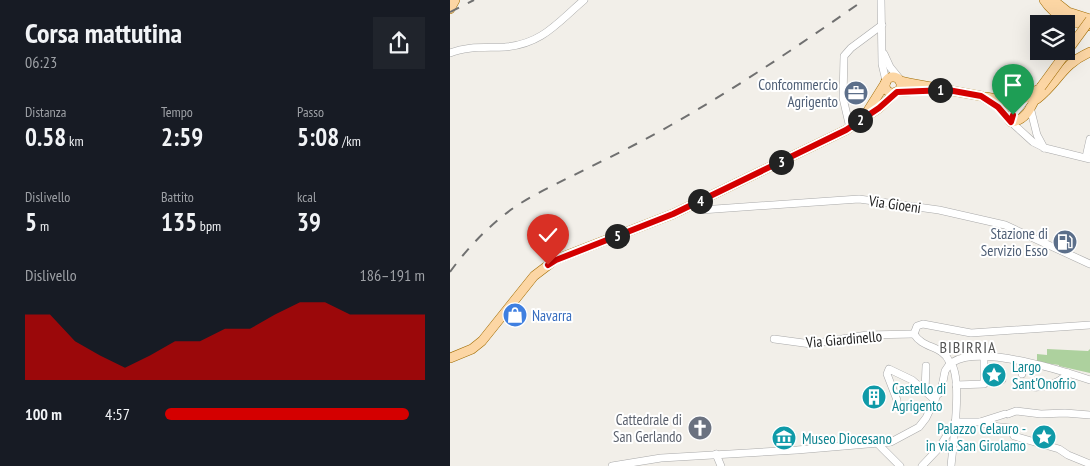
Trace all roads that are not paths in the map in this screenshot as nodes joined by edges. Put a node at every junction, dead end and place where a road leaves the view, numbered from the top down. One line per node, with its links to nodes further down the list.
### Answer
1 (455, 0): 6 (main road)
2 (584, 0): 10 (street)
3 (881, 0): 8 (street)
4 (1044, 0): 9 (main road)
5 (1053, 0): 7 (main road)
6 (450, 9)
7 (1090, 19): 15 (main road, bridge)
8 (882, 25): 11 (street); 22 (street)
9 (1090, 26)
10 (452, 51)
11 (883, 51): 13 (street); 14 (street)
12 (1090, 52): 15 (main road)
13 (900, 80): 14 (main road); 16 (main road); 17 (main road)
14 (886, 82): 17 (main road); 20 (main road)
15 (1044, 88): 19 (main road)
16 (948, 90): 17 (main road); 18 (main road)
17 (896, 92): 20 (main road)
18 (981, 96): 19 (main road); 21 (main road)
19 (1030, 103): 21 (main road); 24 (street)
20 (859, 121): 22 (main road)
21 (1011, 122): 24 (street)
22 (850, 128): 26 (main road)
23 (1090, 139): 25 (street)
24 (1045, 148): 25 (street)
25 (1088, 158)
26 (691, 205): 27 (street, Via Gioeni); 32 (main road)
27 (1090, 264)
28 (1090, 325): 29 (street)
29 (914, 334): 30 (street, Via Giardinello); 35 (street)
30 (774, 339)
31 (984, 356): 33 (street); 35 (street); 36 (street)
32 (450, 358)
33 (1024, 362): 37 (street); 38 (street)
34 (926, 366): 43 (street)
35 (950, 366): 41 (street); 45 (street)
36 (985, 372): 39 (street); 41 (street)
37 (1068, 373): 40 (street); 42 (street)
38 (1022, 374)
39 (1002, 380)
40 (1090, 380)
41 (956, 385): 47 (street)
42 (1033, 386)
43 (925, 391): 44 (street); 45 (street)
44 (897, 400)
45 (935, 400): 49 (street)
46 (1090, 415): 48 (street)
47 (955, 422): 48 (street); 55 (street); 56 (street)
48 (980, 422): 51 (street)
49 (878, 444): 50 (street); 54 (street)
50 (716, 454): 52 (street); 53 (street)
51 (1090, 464)
52 (612, 466)
53 (721, 466)
54 (900, 466)
55 (922, 466)
56 (951, 466)

